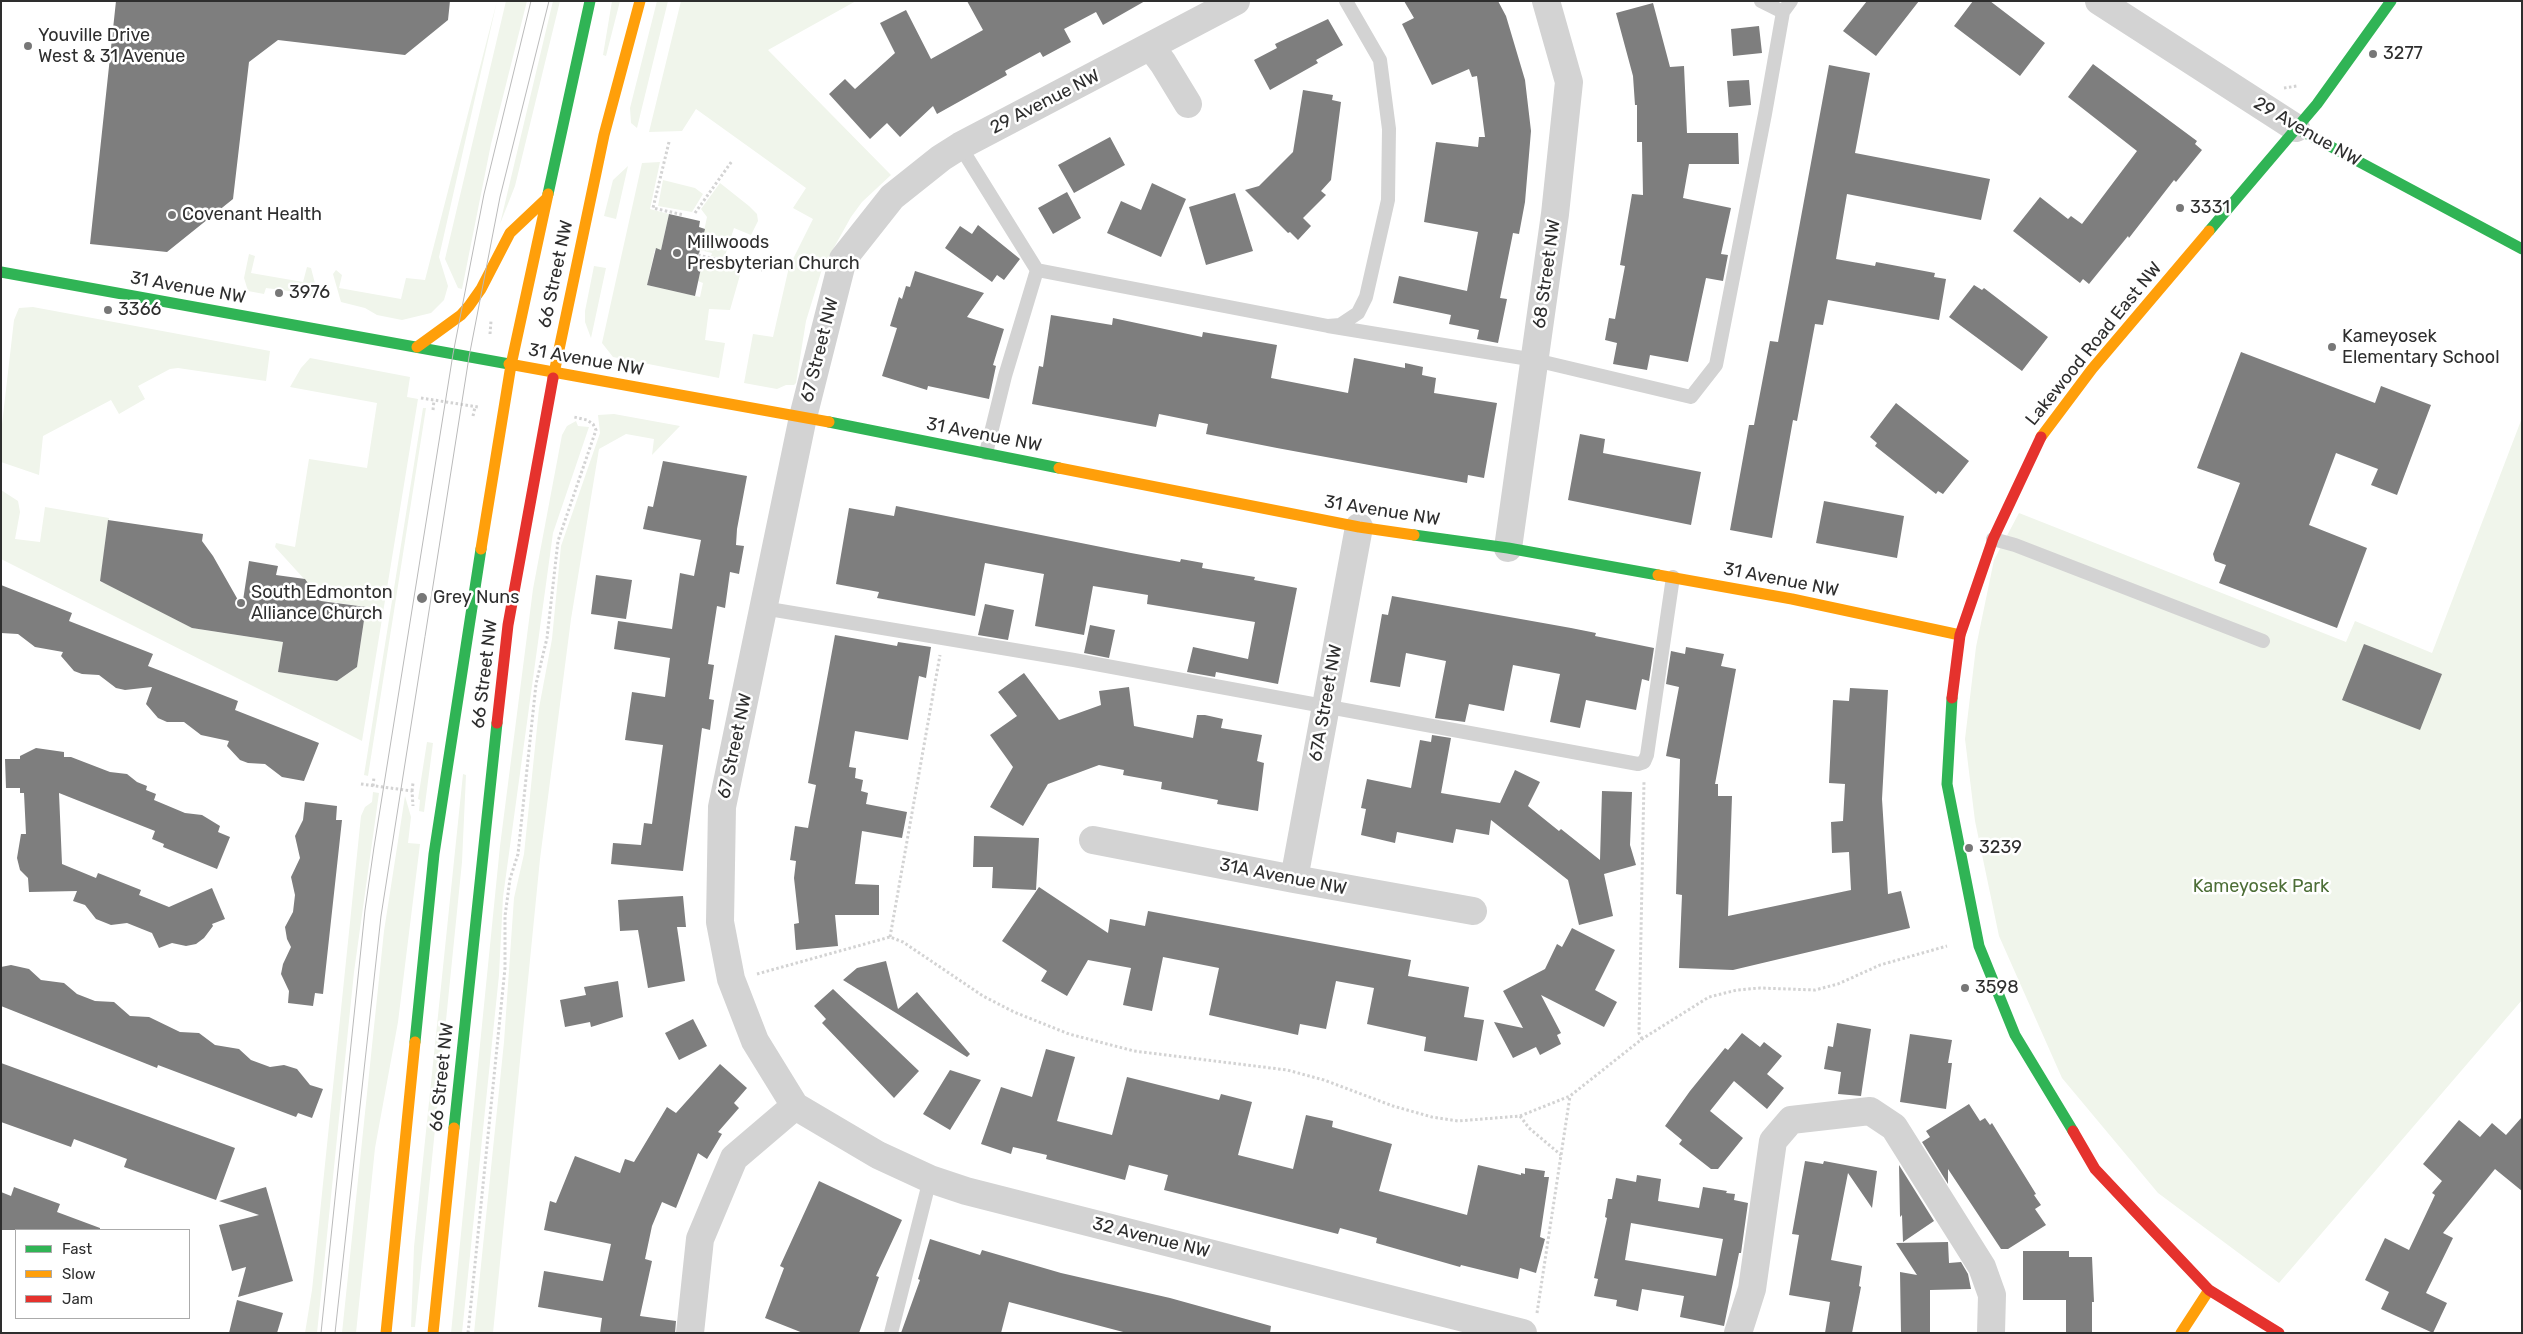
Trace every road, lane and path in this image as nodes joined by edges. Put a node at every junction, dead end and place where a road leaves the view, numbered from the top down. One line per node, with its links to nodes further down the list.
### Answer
1 (590, 1): 18 (street, 66 Street NW)
2 (640, 1): 30 (street, 66 Street NW)
3 (1236, 1): 10 (street, 29 Avenue NW)
4 (1346, 1): 26 (lane)
5 (1761, 1): 9 (lane)
6 (2099, 1): 14 (street, 29 Avenue NW)
7 (2391, 1): 14 (street, Lakewood Road East NW)
8 (1549, 2): 28 (street, 68 Street NW)
9 (1787, 7): 28 (lane)
10 (1151, 47): 13 (street); 16 (street, 29 Avenue NW)
11 (2303, 81): 12 (path)
12 (2280, 88)
13 (1188, 104)
14 (2296, 128): 21 (street, 29 Avenue NW); 41 (street, Lakewood Road East NW)
15 (669, 142): 20 (path)
16 (950, 152): 24 (lane); 38 (street, 67 Street NW)
17 (732, 161): 19 (path)
18 (546, 199): 27 (street); 29 (street, 66 Street NW)
19 (696, 213)
20 (684, 215)
21 (2522, 249)
22 (698, 255): 23 (path)
23 (762, 270)
24 (1037, 270): 26 (lane); 39 (lane)
25 (1, 272): 27 (street, 31 Avenue NW)
26 (1328, 326): 28 (lane)
27 (417, 347): 29 (street, 31 Avenue NW)
28 (1535, 360): 42 (street, 68 Street NW)
29 (511, 365): 30 (street, 31 Avenue NW); 70 (street, 66 Street NW)
30 (554, 372): 38 (street, 31 Avenue NW); 71 (street, 66 Street NW)
31 (421, 398): 32 (path)
32 (434, 400): 33 (path); 35 (path)
33 (475, 407): 34 (path); 36 (path)
34 (481, 407)
35 (433, 410)
36 (473, 416)
37 (574, 417): 72 (path)
38 (803, 417): 39 (street, 31 Avenue NW); 44 (street, 67 Street NW)
39 (986, 453): 40 (street, 31 Avenue NW)
40 (1359, 527): 42 (street, 31 Avenue NW); 48 (street, 67A Street NW)
41 (1993, 539): 45 (street, Lakewood Road East NW); 47 (lane)
42 (1508, 548): 43 (street, 31 Avenue NW)
43 (1673, 577): 45 (street, 31 Avenue NW); 49 (lane)
44 (763, 608): 46 (lane); 64 (street, 67 Street NW)
45 (1960, 635): 68 (street, Lakewood Road East NW)
46 (943, 638): 48 (lane); 59 (path)
47 (2263, 641)
48 (1326, 707): 49 (lane); 57 (street, 67A Street NW)
49 (1644, 762): 62 (path)
50 (374, 777): 53 (path)
51 (413, 783): 54 (path)
52 (361, 784): 53 (path)
53 (373, 786): 54 (path)
54 (412, 792): 55 (path)
55 (414, 808)
56 (1093, 840): 57 (street, 31A Avenue NW)
57 (1294, 879): 58 (street, 31A Avenue NW)
58 (1473, 911)
59 (890, 937): 61 (path); 65 (path)
60 (1947, 946): 62 (path)
61 (752, 975)
62 (1642, 1039): 63 (path)
63 (1570, 1096): 65 (path); 66 (path)
64 (795, 1106): 67 (street, 32 Avenue NW); 73 (street)
65 (1520, 1116): 66 (path)
66 (1561, 1155): 69 (path)
67 (930, 1179): 69 (street, 32 Avenue NW); 74 (lane)
68 (2209, 1290): 77 (street); 78 (street, Lakewood Road East NW)
69 (1529, 1326)
70 (386, 1333)
71 (434, 1333)
72 (468, 1333)
73 (690, 1333)
74 (891, 1333)
75 (1738, 1333): 76 (street)
76 (1991, 1333)
77 (2181, 1333)
78 (2279, 1333)

